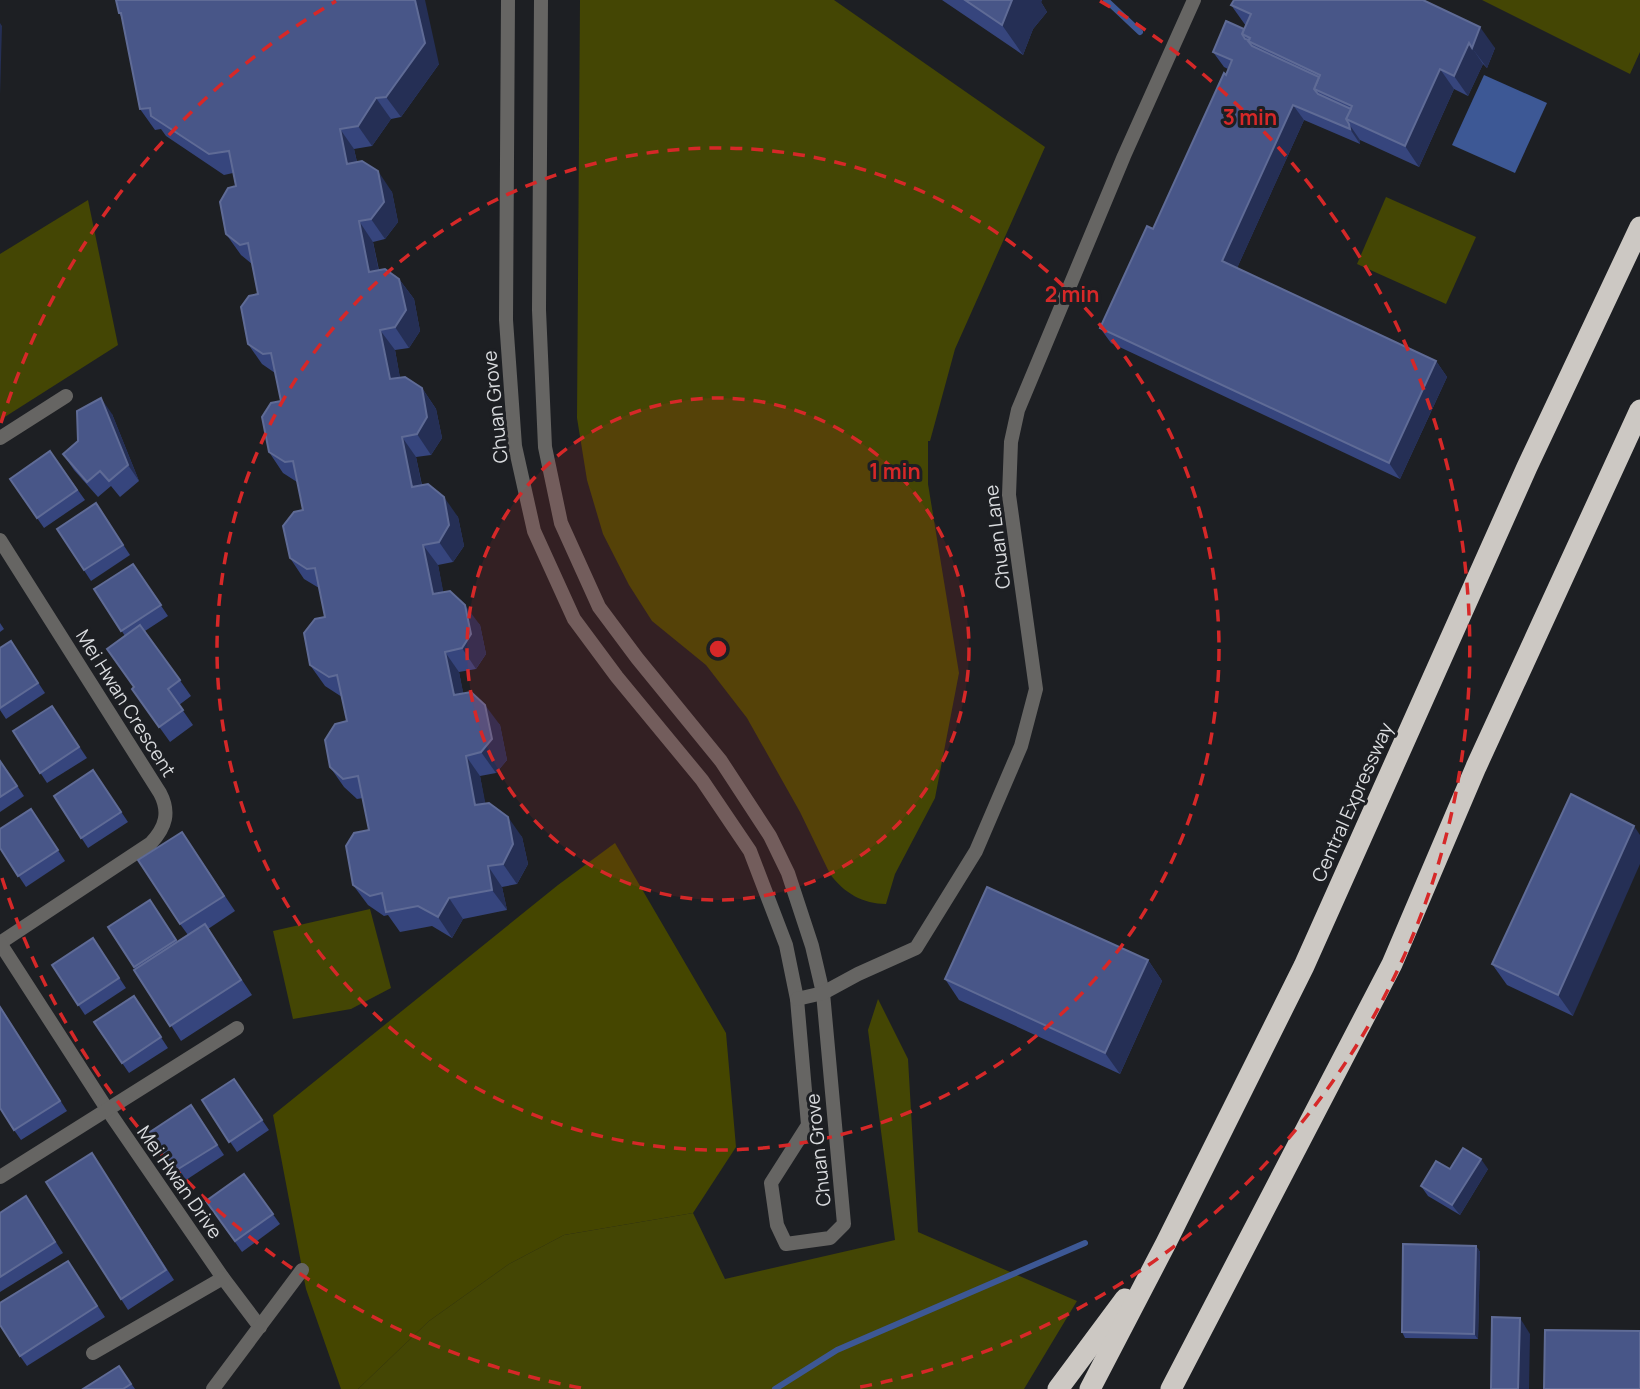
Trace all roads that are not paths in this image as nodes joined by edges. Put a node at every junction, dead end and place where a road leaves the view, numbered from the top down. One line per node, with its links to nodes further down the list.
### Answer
1 (508, 0): 11 (street, Chuan Grove)
2 (541, 0): 10 (street, Chuan Grove)
3 (1194, 0): 10 (street, Chuan Lane)
4 (1640, 227): 15 (highway, Central Expressway)
5 (65, 396): 7 (street)
6 (1640, 410): 23 (highway)
7 (0, 438)
8 (0, 540): 9 (street, Mei Hwan Crescent)
9 (0, 943): 13 (street, Mei Hwan Drive)
10 (823, 993): 11 (street, Chuan Lane); 11 (street, Chuan Grove)
11 (797, 999)
12 (237, 1028): 13 (street)
13 (107, 1109): 14 (street); 17 (street, Mei Hwan Drive)
14 (0, 1177)
15 (1166, 1243): 21 (highway); 22 (highway, Central Expressway)
16 (302, 1270): 18 (street)
17 (223, 1278): 18 (street, Mei Hwan Drive); 19 (street)
18 (260, 1327): 20 (street)
19 (93, 1353)
20 (213, 1389)
21 (1058, 1389)
22 (1090, 1389)
23 (1171, 1389)

